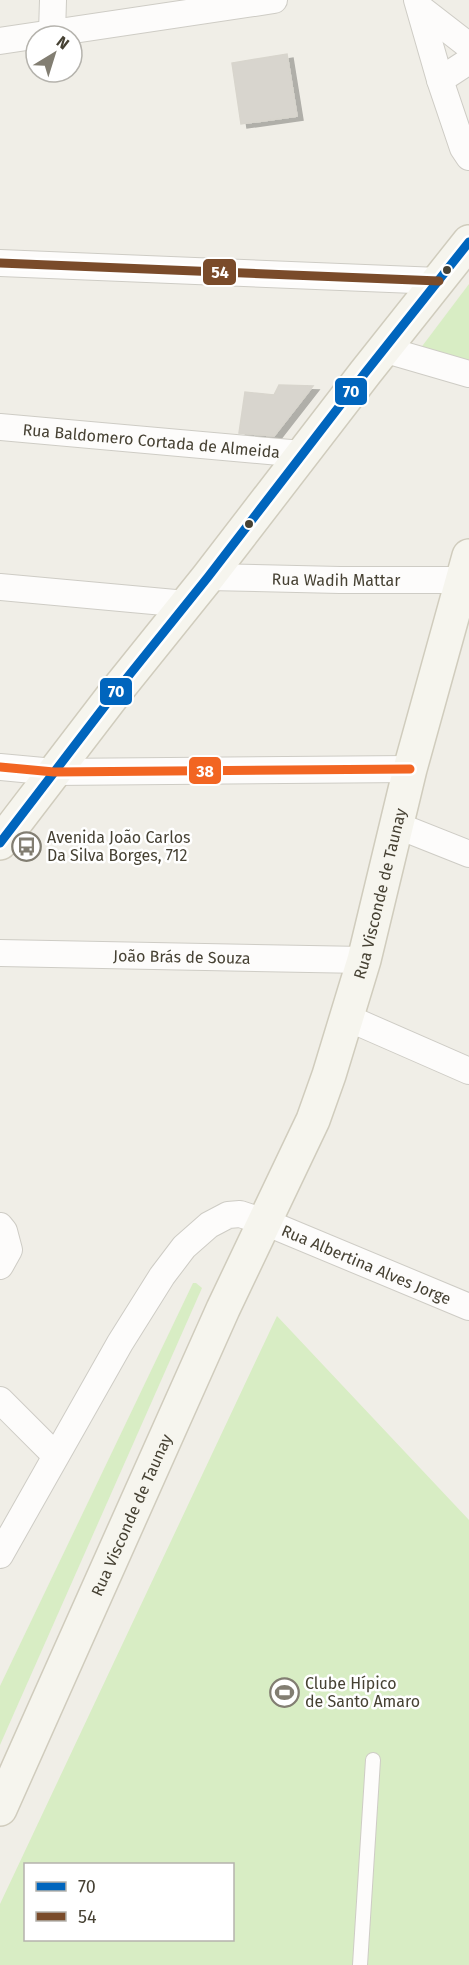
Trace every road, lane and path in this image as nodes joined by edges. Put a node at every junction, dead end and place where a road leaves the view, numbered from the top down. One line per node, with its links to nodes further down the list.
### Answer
1 (53, 0): 5 (street)
2 (274, 0): 3 (street)
3 (245, 3): 6 (street)
4 (421, 3): 9 (street); 11 (street)
5 (52, 24)
6 (84, 28)
7 (24, 37): 8 (street)
8 (0, 41)
9 (469, 46)
10 (469, 62): 11 (street)
11 (440, 80): 12 (street)
12 (469, 158)
13 (469, 242): 15 (street)
14 (0, 263): 15 (street)
15 (439, 281): 16 (street)
16 (383, 349): 17 (street); 19 (street)
17 (469, 374)
18 (0, 427): 19 (street, Rua Baldomero Cortada de Almeida)
19 (302, 454): 21 (street)
20 (466, 568): 21 (street, Rua Wadih Mattar); 24 (street, Rua Visconde de Taunay)
21 (208, 577): 23 (street)
22 (0, 587): 23 (street)
23 (186, 604): 27 (street)
24 (459, 633): 26 (street, Rua Visconde de Taunay)
25 (0, 767): 27 (street)
26 (410, 769): 27 (street); 28 (street, Rua Visconde de Taunay)
27 (54, 772): 29 (street)
28 (396, 825): 30 (street); 32 (street, Rua Visconde de Taunay)
29 (0, 843)
30 (469, 854)
31 (0, 953): 32 (street, João Brás de Souza)
32 (364, 960): 33 (street, Rua Visconde de Taunay)
33 (348, 1018): 34 (street); 35 (street, Rua Visconde de Taunay)
34 (469, 1071)
35 (265, 1222): 38 (street, Rua Albertina Alves Jorge); 40 (street); 43 (street, Rua Visconde de Taunay)
36 (0, 1226): 37 (street)
37 (0, 1266)
38 (469, 1307)
39 (0, 1400): 40 (street)
40 (55, 1455): 41 (street)
41 (0, 1555)
42 (373, 1760): 44 (lane)
43 (0, 1809)
44 (360, 1965)

